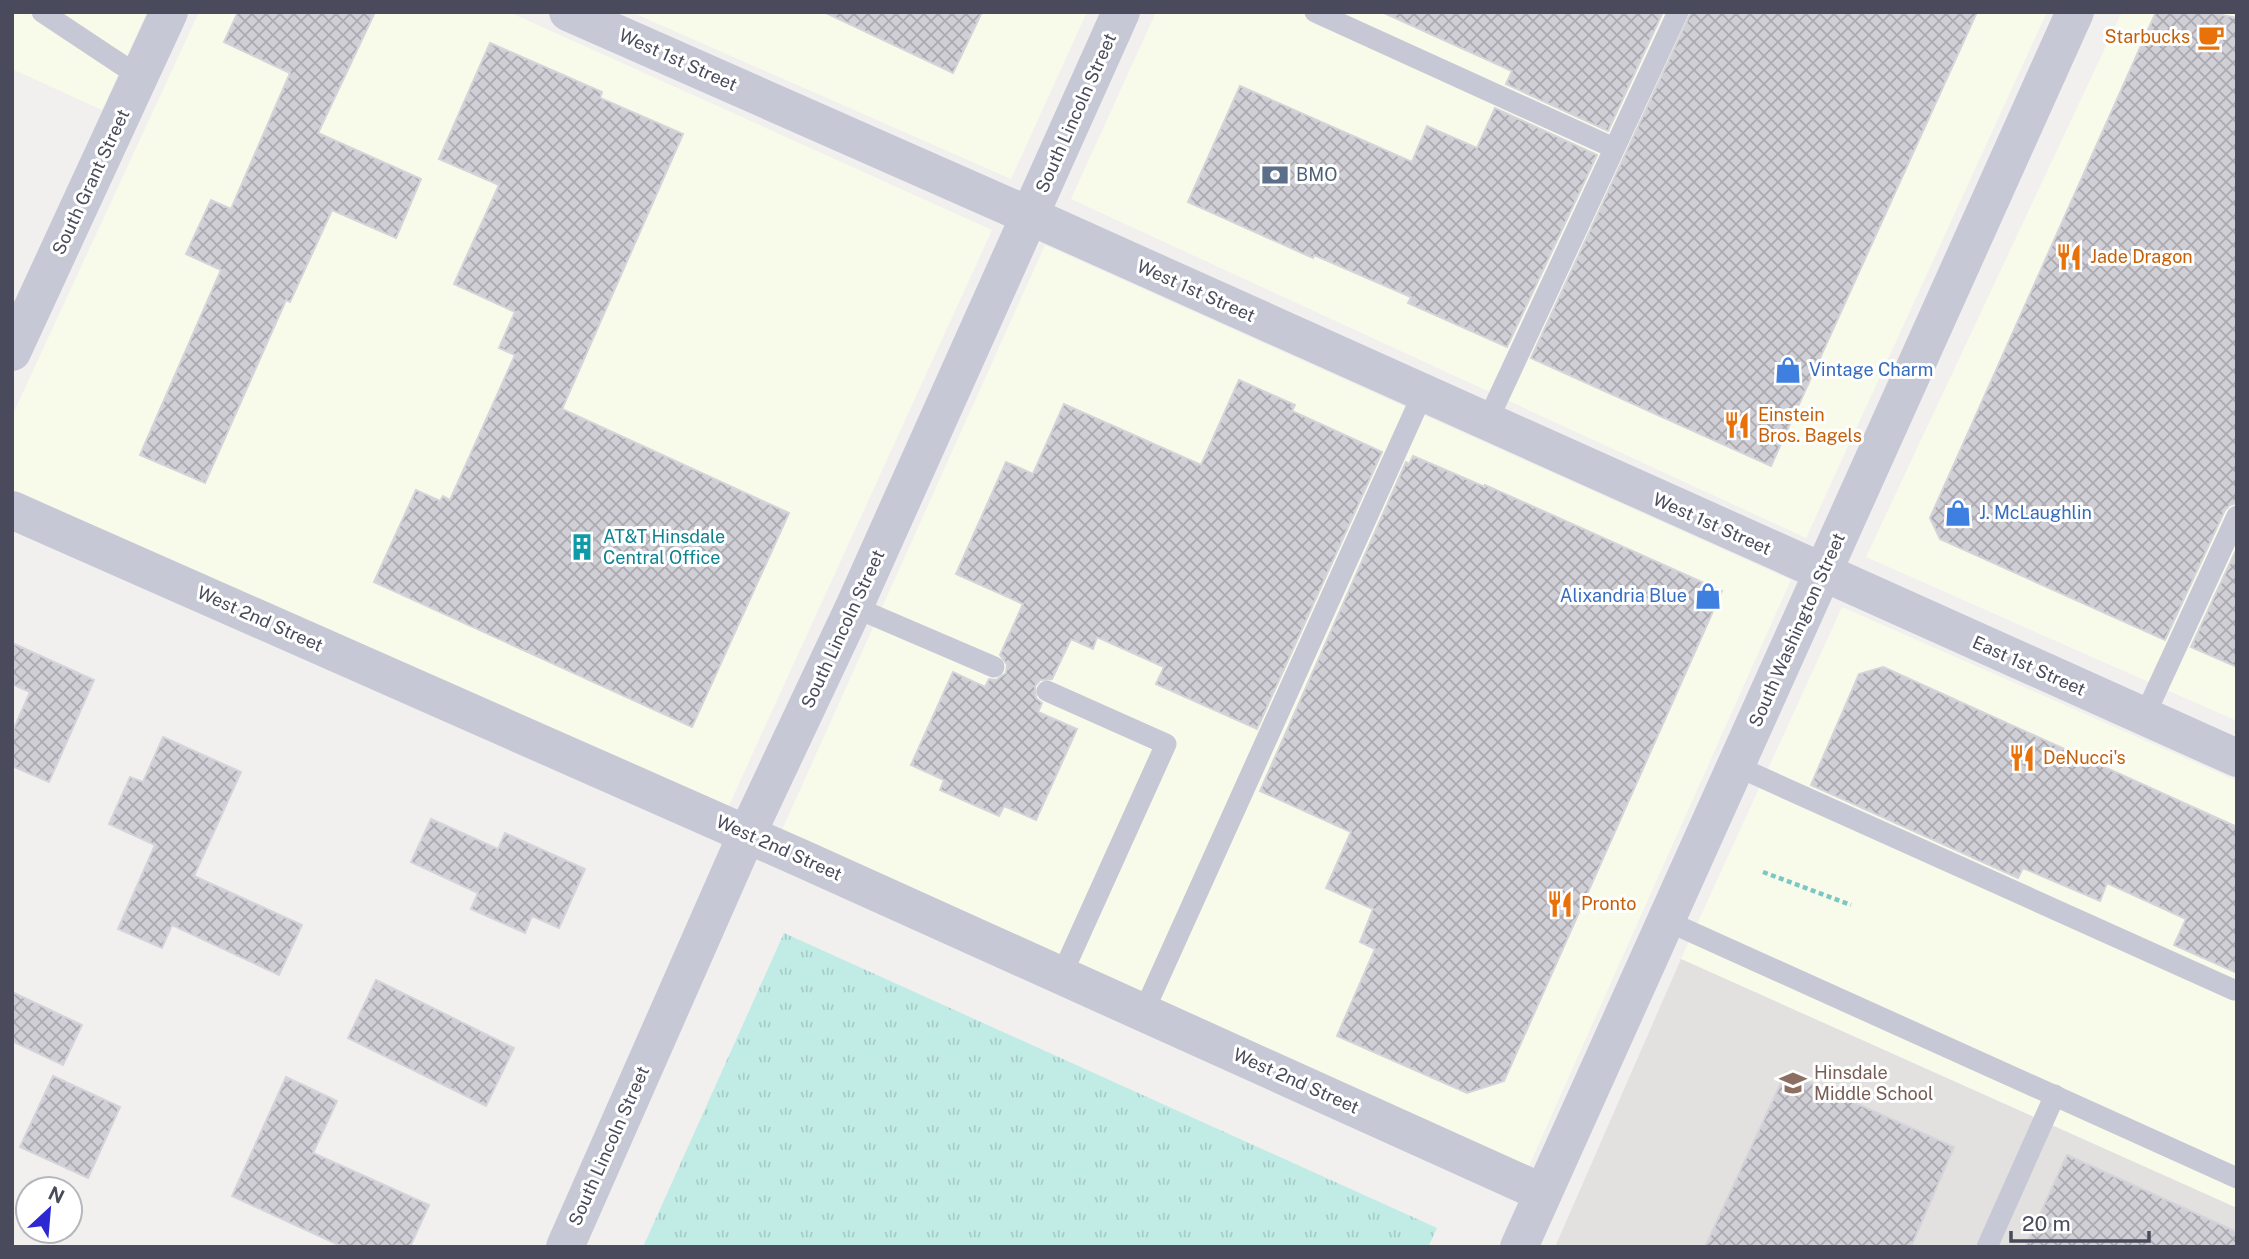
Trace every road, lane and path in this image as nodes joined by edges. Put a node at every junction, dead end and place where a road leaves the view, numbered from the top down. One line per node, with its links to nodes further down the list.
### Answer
1 (42, 12): 8 (lane)
2 (169, 12): 8 (street, South Grant Street)
3 (568, 12): 10 (street, West 1st Street)
4 (1121, 12): 10 (street, South Lincoln Street)
5 (1315, 12): 9 (lane)
6 (1678, 12): 9 (lane)
7 (2075, 12): 16 (street, South Washington Street)
8 (140, 77): 11 (street, South Grant Street)
9 (1615, 148): 13 (lane)
10 (1030, 216): 12 (street, West 1st Street); 17 (street, South Lincoln Street)
11 (12, 352)
12 (1423, 393): 13 (street, West 1st Street); 29 (lane)
13 (1486, 422): 16 (street, West 1st Street)
14 (12, 510): 23 (street, West 2nd Street)
15 (2237, 516): 20 (lane)
16 (1822, 573): 20 (street, East 1st Street); 22 (street, South Washington Street)
17 (854, 607): 18 (lane); 23 (street, South Lincoln Street)
18 (994, 667)
19 (1047, 691): 27 (lane)
20 (2144, 717): 21 (street, East 1st Street)
21 (2237, 758)
22 (1736, 766): 26 (street, South Washington Street); 28 (lane)
23 (747, 834): 27 (street, West 2nd Street); 33 (street, South Lincoln Street)
24 (1763, 872): 25 (path)
25 (1852, 905)
26 (1667, 921): 30 (lane); 32 (street, South Washington Street)
27 (1062, 974): 29 (street, West 2nd Street)
28 (2234, 990)
29 (1144, 1011): 32 (street, West 2nd Street)
30 (2055, 1095): 31 (lane); 35 (lane)
31 (2237, 1178)
32 (1543, 1193): 34 (street, South Washington Street)
33 (565, 1247)
34 (1519, 1247)
35 (1987, 1247)

